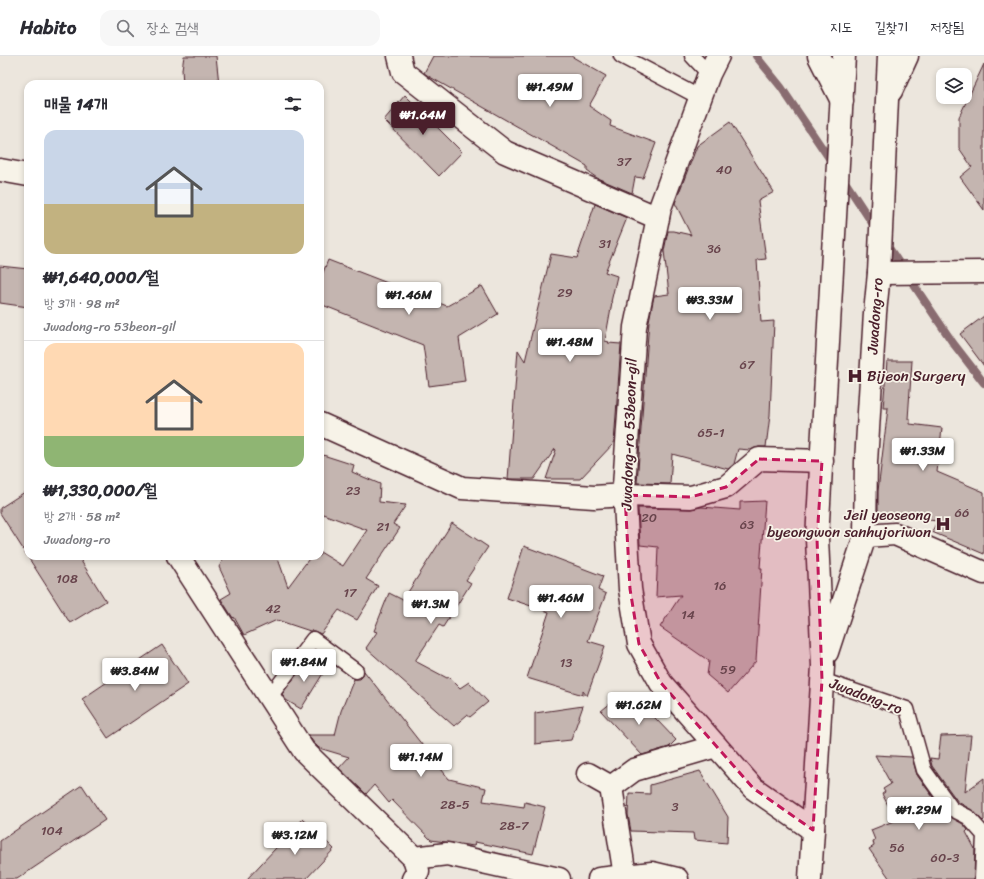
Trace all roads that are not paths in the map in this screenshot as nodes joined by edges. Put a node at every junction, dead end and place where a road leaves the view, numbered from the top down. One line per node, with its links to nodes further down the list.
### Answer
1 (399, 56): 14 (street)
2 (621, 56): 9 (lane)
3 (692, 56): 8 (lane)
4 (819, 56): 10 (street)
5 (844, 56): 10 (street, Jwadong-ro)
6 (889, 56): 11 (street, Jwadong-ro)
7 (907, 56): 11 (street)
8 (714, 65): 9 (street, Jwadong-ro 53beon-gil)
9 (700, 98): 14 (street, Jwadong-ro 53beon-gil)
10 (842, 102): 18 (street, Jwadong-ro)
11 (886, 103): 16 (street, Jwadong-ro)
12 (0, 170): 13 (street)
13 (24, 174)
14 (658, 218): 19 (street, Jwadong-ro 53beon-gil)
15 (984, 272): 16 (street)
16 (879, 273): 20 (street, Jwadong-ro)
17 (324, 426): 19 (street)
18 (822, 462): 19 (street); 24 (street, Jwadong-ro)
19 (625, 495): 26 (street, Jwadong-ro 53beon-gil)
20 (865, 536): 22 (street); 24 (street, Jwadong-ro)
21 (181, 560): 25 (street)
22 (984, 573)
23 (356, 671): 25 (lane)
24 (822, 673): 29 (street, Jwadong-ro); 36 (lane, Jwadong-ro)
25 (269, 698): 30 (street)
26 (716, 746): 28 (street); 29 (street, Jwadong-ro 53beon-gil)
27 (588, 774): 28 (street)
28 (611, 787): 31 (street)
29 (813, 830): 35 (street, Jwadong-ro)
30 (414, 868): 32 (street)
31 (626, 876): 33 (street); 34 (street)
32 (559, 879)
33 (599, 879)
34 (677, 879)
35 (810, 879)
36 (982, 879)

